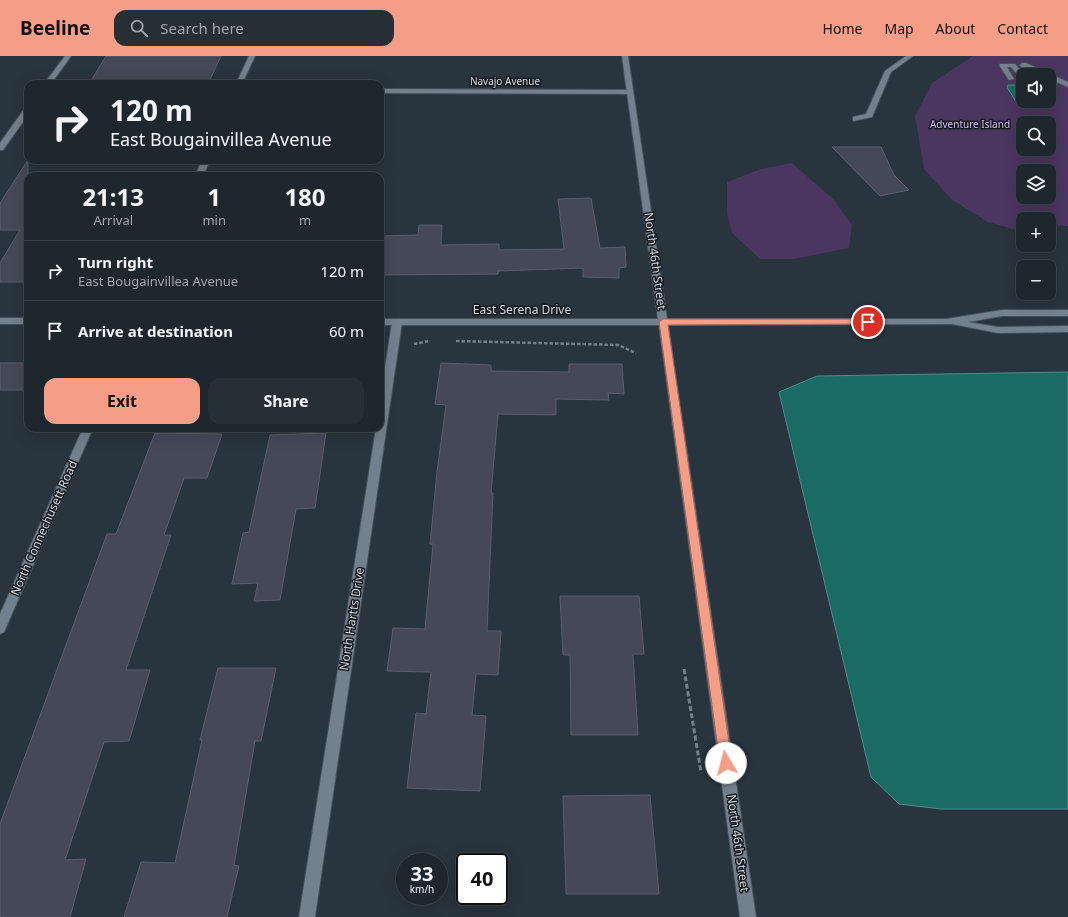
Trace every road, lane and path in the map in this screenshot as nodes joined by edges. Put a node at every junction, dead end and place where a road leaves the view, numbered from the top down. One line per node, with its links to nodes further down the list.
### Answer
1 (68, 56): 9 (street)
2 (252, 56): 10 (street)
3 (625, 56): 14 (street, North 46th Street)
4 (910, 56): 16 (street)
5 (1025, 68): 6 (street)
6 (1032, 68)
7 (1016, 69): 8 (street)
8 (1011, 79)
9 (50, 80)
10 (241, 80)
11 (1056, 80): 12 (street)
12 (1068, 85)
13 (384, 91): 14 (street, Navajo Avenue)
14 (630, 92): 23 (street, North 46th Street)
15 (24, 115): 17 (street)
16 (856, 119)
17 (0, 148)
18 (1068, 313): 24 (street)
19 (0, 321): 20 (street)
20 (24, 321)
21 (384, 322): 22 (street, East Serena Drive)
22 (397, 322): 23 (street, East Serena Drive); 30 (street, North Hartts Drive)
23 (663, 322): 24 (street, East Serena Drive); 37 (street, North 46th Street)
24 (946, 322): 25 (street)
25 (1068, 329)
26 (432, 340): 28 (path)
27 (454, 341): 29 (path)
28 (414, 344)
29 (636, 353)
30 (384, 408)
31 (86, 432): 33 (street, North Connechusett Road)
32 (380, 432): 36 (street, North Hartts Drive)
33 (0, 628)
34 (684, 669): 35 (path)
35 (701, 772)
36 (307, 917)
37 (748, 917)

